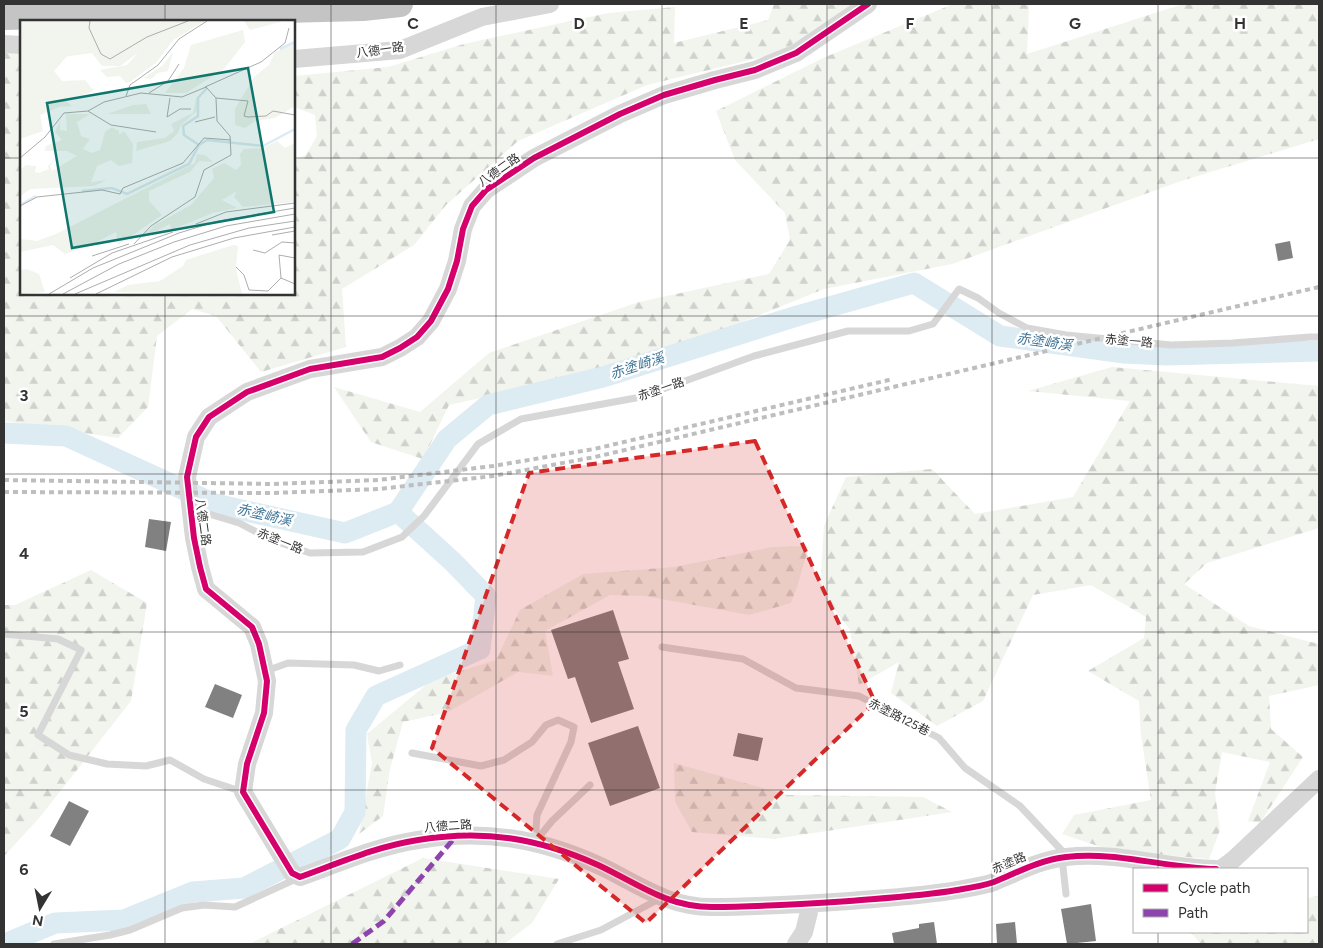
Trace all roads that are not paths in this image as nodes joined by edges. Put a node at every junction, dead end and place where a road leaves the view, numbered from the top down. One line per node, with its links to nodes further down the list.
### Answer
1 (400, 4): 4 (highway)
2 (550, 4): 7 (street, 八德一路)
3 (868, 4): 9 (street, 八德二路)
4 (4, 17)
5 (4, 44): 6 (street)
6 (20, 45)
7 (295, 59)
8 (1319, 337): 9 (lane, 赤塗一路)
9 (189, 507): 13 (street, 八德二路)
10 (4, 634): 17 (lane)
11 (662, 647): 19 (lane, 赤塗路125巷)
12 (400, 665): 13 (lane)
13 (265, 672): 17 (street, 八德二路)
14 (412, 753): 18 (lane)
15 (1319, 779): 21 (street)
16 (590, 785): 18 (lane)
17 (243, 792): 22 (street)
18 (535, 843): 22 (street, 八德二路); 24 (street, 八德二路)
19 (1065, 857): 20 (street, 赤塗路); 23 (lane); 25 (street, 赤塗路)
20 (1207, 868)
21 (1222, 868)
22 (296, 875): 26 (lane)
23 (1066, 894)
24 (660, 898): 25 (street, 八德二路); 27 (lane)
25 (811, 904): 28 (street)
26 (54, 944)
27 (557, 944)
28 (796, 944)

